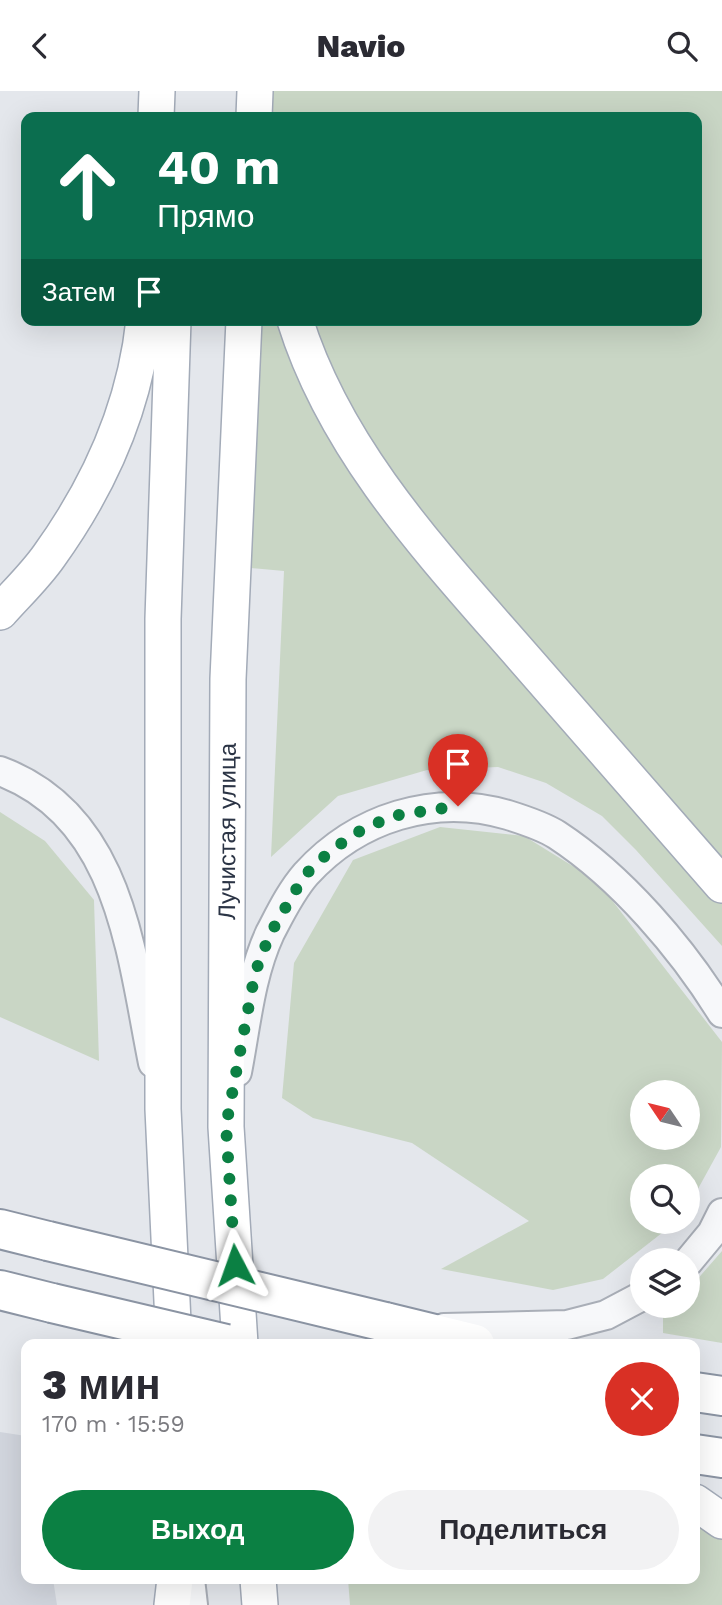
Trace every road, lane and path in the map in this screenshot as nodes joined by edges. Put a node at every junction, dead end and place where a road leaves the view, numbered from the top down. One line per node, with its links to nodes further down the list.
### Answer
1 (157, 91): 4 (main road)
2 (180, 91): 5 (main road)
3 (255, 91): 6 (main road); 7 (main road)
4 (156, 112)
5 (179, 112)
6 (254, 112)
7 (258, 112)
8 (143, 326): 12 (main road)
9 (173, 326): 16 (main road)
10 (244, 326): 17 (main road, Лучистая улица)
11 (297, 326): 14 (main road)
12 (0, 612)
13 (0, 771): 16 (street)
14 (722, 885)
15 (722, 1013): 17 (street)
16 (163, 1109): 26 (main road)
17 (226, 1126): 28 (main road, Лучистая улица)
18 (722, 1213): 20 (street)
19 (0, 1229): 25 (highway, bridge)
20 (700, 1248)
21 (0, 1290): 22 (highway)
22 (46, 1302): 24 (main road); 27 (highway, bridge)
23 (630, 1302): 25 (street)
24 (0, 1309)
25 (397, 1325): 29 (highway)
26 (174, 1339)
27 (205, 1339)
28 (240, 1339)
29 (454, 1339)
30 (700, 1393): 31 (highway)
31 (722, 1396)
32 (700, 1455): 33 (highway)
33 (722, 1458)
34 (700, 1506): 35 (main road)
35 (722, 1521)
36 (174, 1584): 38 (main road)
37 (191, 1584): 39 (street)
38 (172, 1605)
39 (193, 1605)

